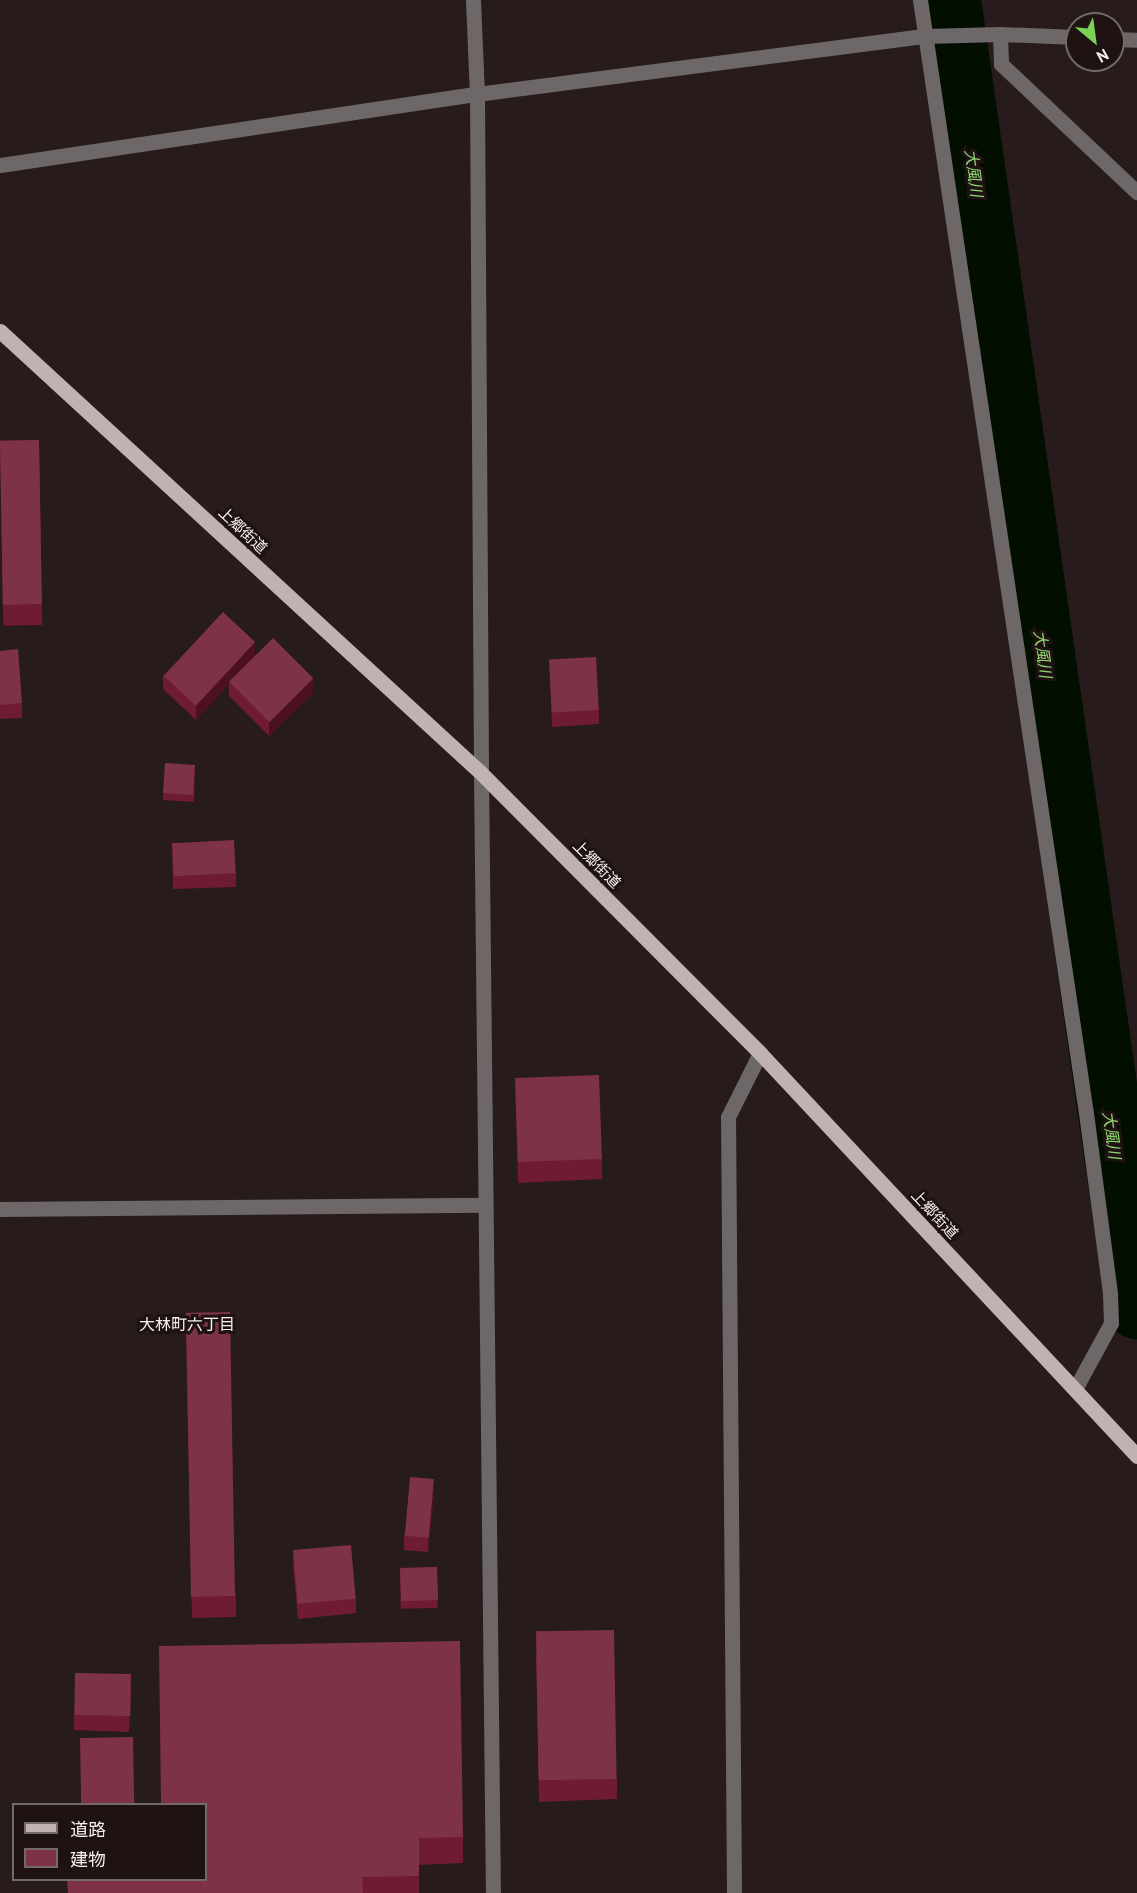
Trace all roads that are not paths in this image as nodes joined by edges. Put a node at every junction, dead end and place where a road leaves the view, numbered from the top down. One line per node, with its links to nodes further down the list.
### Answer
1 (473, 0): 6 (street)
2 (920, 0): 4 (street)
3 (1000, 34): 4 (street); 5 (street); 8 (street)
4 (925, 36): 6 (street); 14 (street)
5 (1065, 37)
6 (477, 94): 7 (street); 10 (street)
7 (0, 165)
8 (1137, 192)
9 (0, 330): 10 (main road, 上郷街道)
10 (481, 773): 11 (main road, 上郷街道); 12 (street)
11 (760, 1053): 14 (main road, 上郷街道); 17 (street)
12 (485, 1205): 13 (street); 16 (street)
13 (0, 1209)
14 (1075, 1389): 15 (main road, 上郷街道)
15 (1137, 1456)
16 (493, 1893)
17 (734, 1893)

